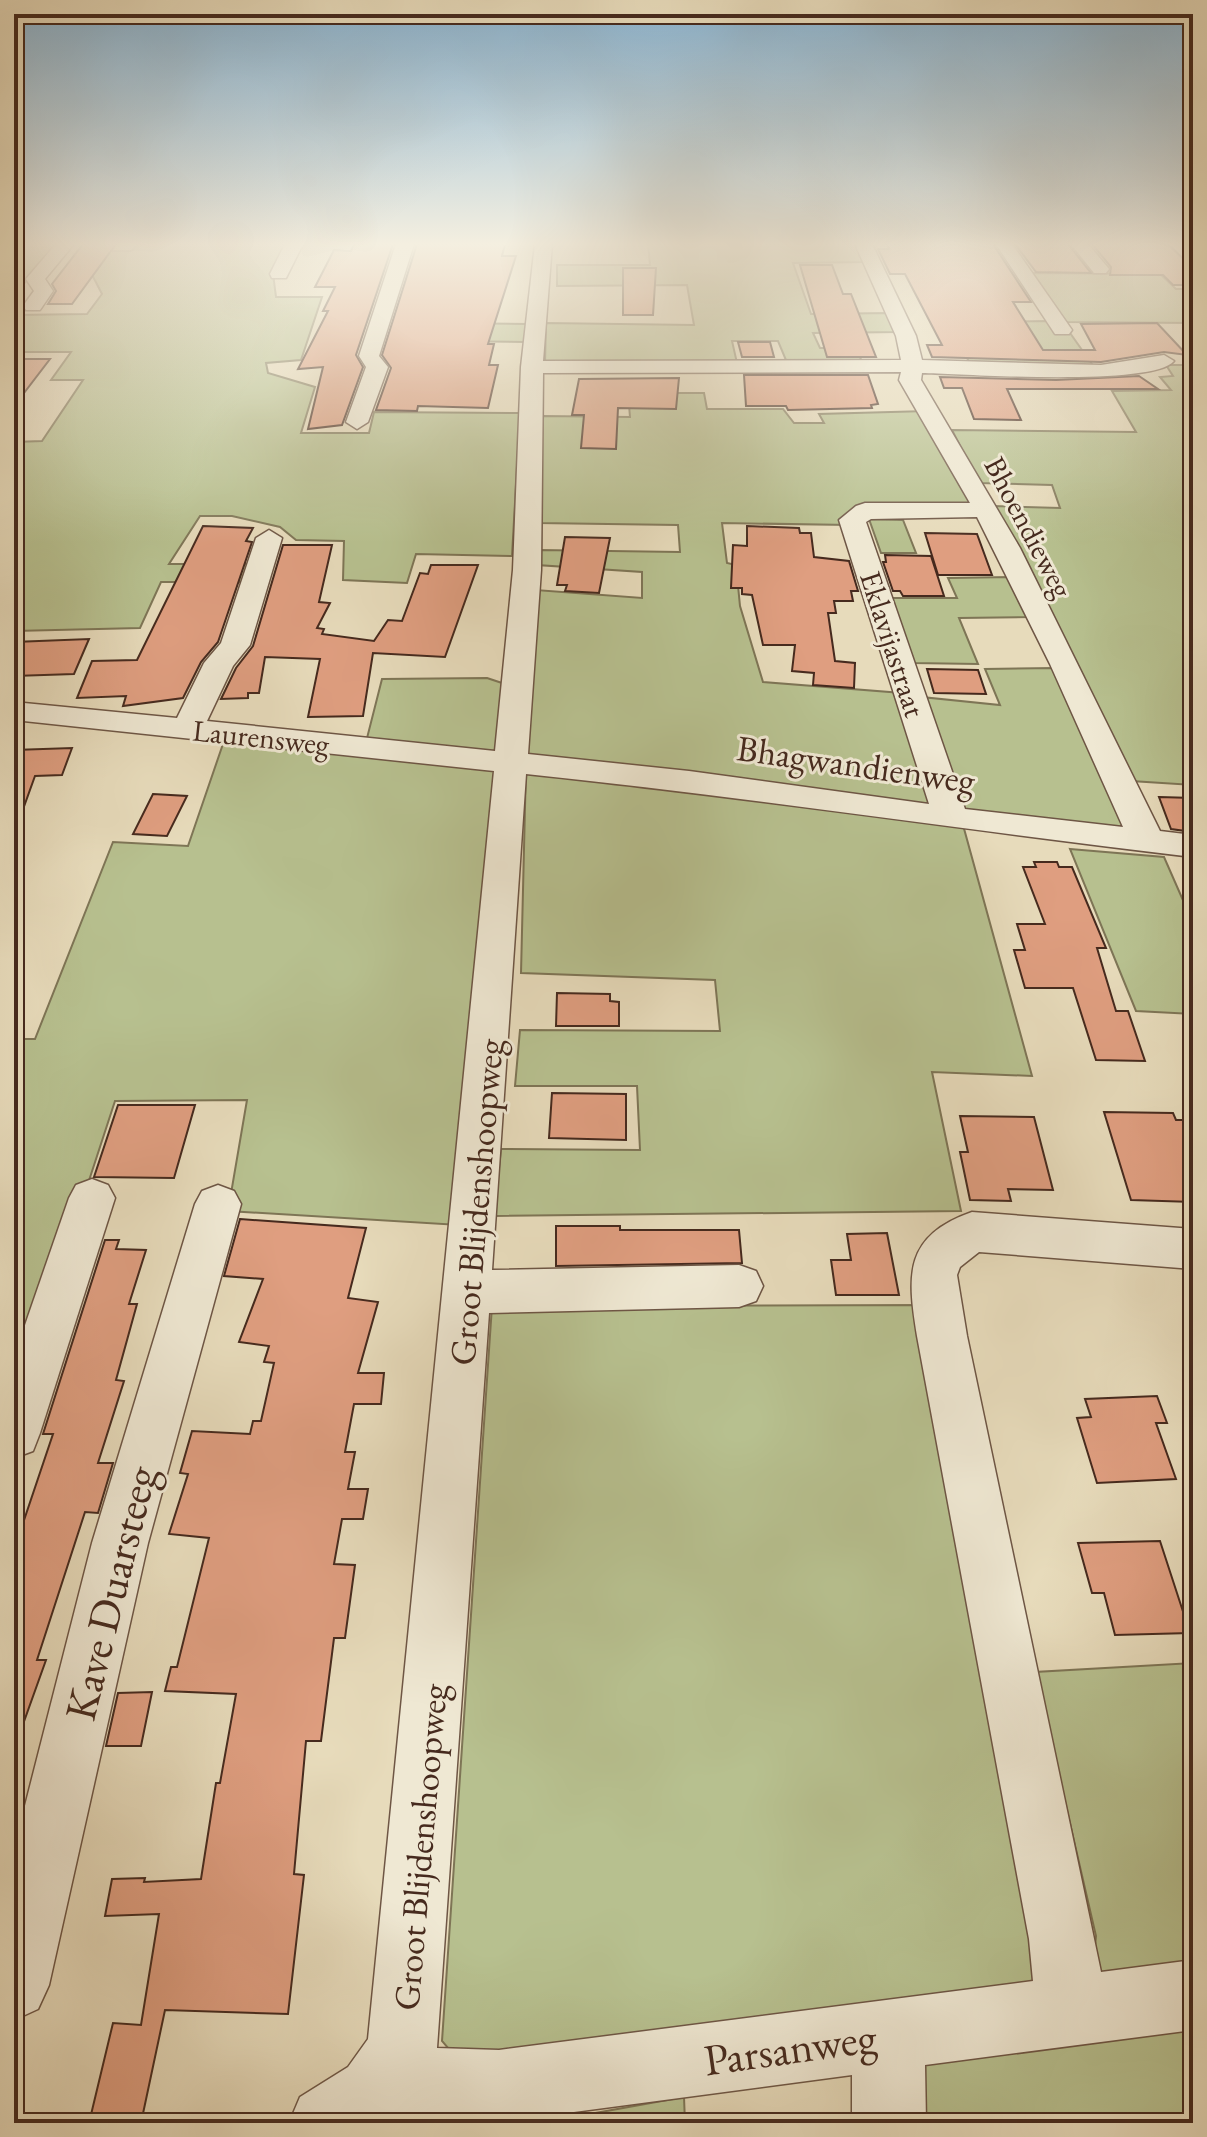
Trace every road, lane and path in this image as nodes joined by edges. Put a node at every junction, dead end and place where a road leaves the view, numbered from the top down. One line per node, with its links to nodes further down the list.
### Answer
1 (373, 344): 7 (street)
2 (534, 344): 6 (street, Groot Blijdenshoopweg)
3 (908, 344): 5 (street, Bhoendieweg)
4 (1164, 361): 5 (street)
5 (913, 366): 6 (street); 8 (street, Bhoendieweg)
6 (532, 367): 12 (street, Groot Blijdenshoopweg)
7 (357, 422)
8 (983, 508): 13 (street, Eklavijastraat); 14 (street, Bhoendieweg)
9 (269, 538): 11 (street)
10 (14, 711): 11 (street, Laurensweg)
11 (187, 730): 12 (street, Laurensweg)
12 (509, 761): 13 (street, Bhagwandienweg); 20 (street, Groot Blijdenshoopweg)
13 (951, 818): 14 (street, Bhagwandienweg)
14 (1147, 841): 15 (street, Bhagwandienweg)
15 (1193, 846)
16 (92, 1198): 21 (street)
17 (218, 1204): 22 (street, Kave Duarsteeg)
18 (1193, 1249): 24 (street)
19 (739, 1286): 20 (street)
20 (469, 1292): 26 (street, Groot Blijdenshoopweg)
21 (14, 1433)
22 (14, 1985)
23 (1193, 1995): 24 (street, Parsanweg)
24 (1071, 2009): 25 (street, Parsanweg)
25 (891, 2034): 26 (street, Parsanweg); 28 (street)
26 (386, 2083): 27 (street, Groot Blijdenshoopweg)
27 (326, 2123)
28 (889, 2123)

